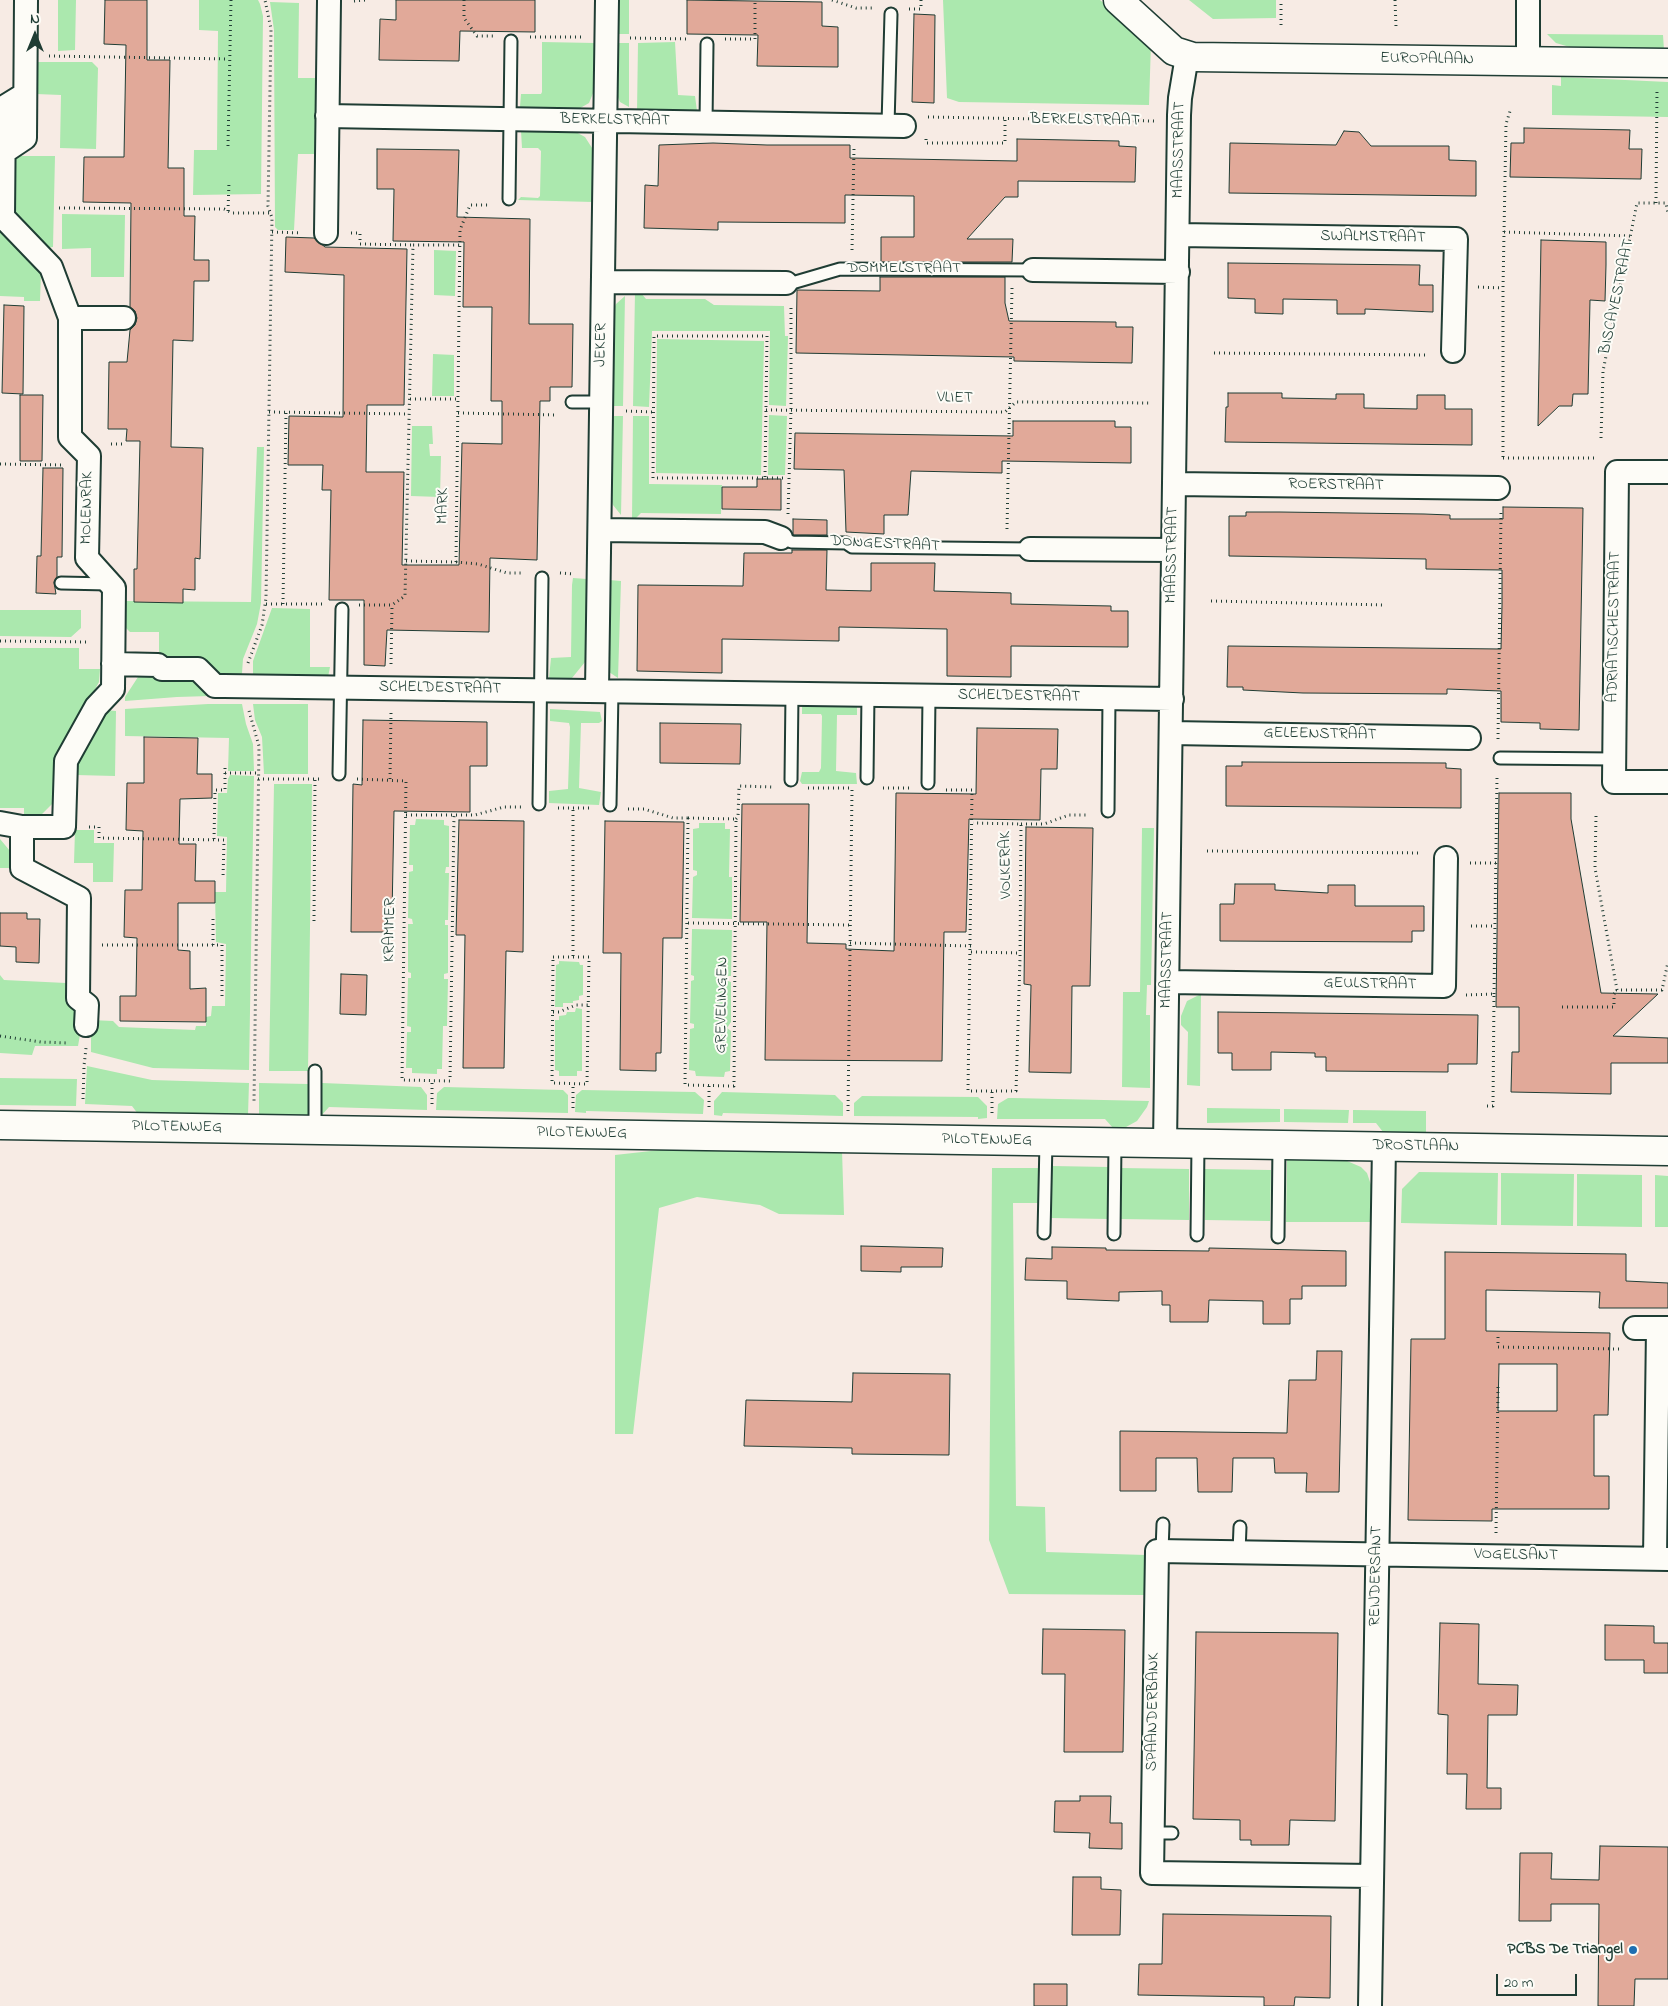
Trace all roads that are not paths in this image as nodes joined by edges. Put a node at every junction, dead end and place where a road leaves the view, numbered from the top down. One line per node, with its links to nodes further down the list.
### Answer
1 (26, 0): 12 (street)
2 (607, 0): 16 (street, JEKER)
3 (1118, 0): 9 (street)
4 (1528, 0): 10 (street)
5 (329, 1): 14 (street)
6 (891, 14): 18 (lane)
7 (506, 39): 15 (lane)
8 (707, 41): 17 (lane)
9 (1187, 56): 10 (street, EUROPALAAN); 22 (street, MAASSTRAAT)
10 (1528, 61): 11 (street, EUROPALAAN)
11 (1663, 75)
12 (25, 94): 13 (street, MOLENRAK); 19 (street)
13 (2, 108): 19 (street, MOLENRAK)
14 (327, 116): 15 (street, BERKELSTRAAT); 21 (street)
15 (510, 120): 16 (street, BERKELSTRAAT); 20 (lane)
16 (605, 121): 17 (street, BERKELSTRAAT); 25 (street, JEKER)
17 (706, 122): 18 (street, BERKELSTRAAT)
18 (896, 126)
19 (4, 152): 27 (street, MOLENRAK)
20 (504, 202)
21 (325, 233)
22 (1178, 235): 24 (street, MAASSTRAAT); 29 (street, SWALMSTRAAT)
23 (1033, 270): 24 (street, DOMMELSTRAAT); 26 (lane, DOMMELSTRAAT)
24 (1178, 272): 33 (street, MAASSTRAAT)
25 (603, 282): 26 (street, DOMMELSTRAAT); 31 (street, JEKER)
26 (789, 283)
27 (70, 318): 28 (street); 41 (street, MOLENRAK)
28 (124, 318)
29 (1444, 353)
30 (572, 402): 31 (lane)
31 (611, 407): 35 (street, JEKER)
32 (1668, 472): 55 (street, ADRIATISCHESTRAAT)
33 (1174, 484): 34 (street, ROERSTRAAT); 38 (street, MAASSTRAAT)
34 (1500, 488)
35 (600, 530): 36 (street, DONGESTRAAT); 46 (street, JEKER)
36 (784, 540): 37 (lane, DONGESTRAAT)
37 (1030, 549): 38 (street, DONGESTRAAT)
38 (1173, 550): 51 (street, MAASSTRAAT)
39 (542, 575): 45 (lane)
40 (61, 583): 41 (lane)
41 (110, 584): 43 (street)
42 (342, 606): 44 (lane)
43 (113, 664): 44 (street, SCHELDESTRAAT); 65 (street)
44 (340, 687): 45 (street, SCHELDESTRAAT); 56 (lane)
45 (540, 690): 46 (street, SCHELDESTRAAT); 61 (lane)
46 (605, 691): 47 (street, SCHELDESTRAAT); 62 (lane)
47 (792, 694): 48 (street, SCHELDESTRAAT); 58 (lane)
48 (868, 694): 49 (street, SCHELDESTRAAT); 57 (lane)
49 (929, 696): 50 (street, SCHELDESTRAAT); 60 (lane)
50 (1109, 698): 51 (street, SCHELDESTRAAT); 63 (lane)
51 (1172, 699): 52 (street, MAASSTRAAT)
52 (1171, 733): 53 (street, GELEENSTRAAT); 67 (street, MAASSTRAAT)
53 (1469, 738)
54 (1500, 758): 55 (lane)
55 (1614, 759): 59 (street, ADRIATISCHESTRAAT)
56 (339, 774)
57 (867, 778)
58 (791, 780)
59 (1668, 782)
60 (933, 786)
61 (539, 804)
62 (610, 805)
63 (1108, 811)
64 (0, 823): 65 (street)
65 (22, 827): 68 (street)
66 (1446, 858): 67 (street, GEULSTRAAT)
67 (1168, 982): 74 (street, MAASSTRAAT)
68 (80, 1034)
69 (315, 1072): 71 (lane)
70 (0, 1125): 71 (street, PILOTENWEG)
71 (315, 1130): 72 (street, PILOTENWEG)
72 (1046, 1142): 73 (street, PILOTENWEG); 79 (lane)
73 (1115, 1143): 74 (street, PILOTENWEG); 80 (lane)
74 (1165, 1144): 75 (street, DROSTLAAN)
75 (1198, 1144): 76 (street, DROSTLAAN); 81 (lane)
76 (1279, 1145): 77 (street, DROSTLAAN); 82 (lane)
77 (1384, 1146): 78 (street, DROSTLAAN); 89 (street, REIJDERSANT)
78 (1668, 1151)
79 (1044, 1233)
80 (1114, 1234)
81 (1197, 1235)
82 (1278, 1237)
83 (1635, 1328): 84 (street, VOGELSANT)
84 (1663, 1328): 90 (street, VOGELSANT)
85 (1163, 1524): 87 (lane)
86 (1240, 1527): 88 (lane)
87 (1162, 1551): 88 (street); 91 (street, SPAANDERBANK)
88 (1239, 1552): 89 (street)
89 (1377, 1554): 90 (street, VOGELSANT); 91 (street, REIJDERSANT)
90 (1662, 1559)
91 (1372, 1876): 92 (street, REIJDERSANT)
92 (1370, 2006)

